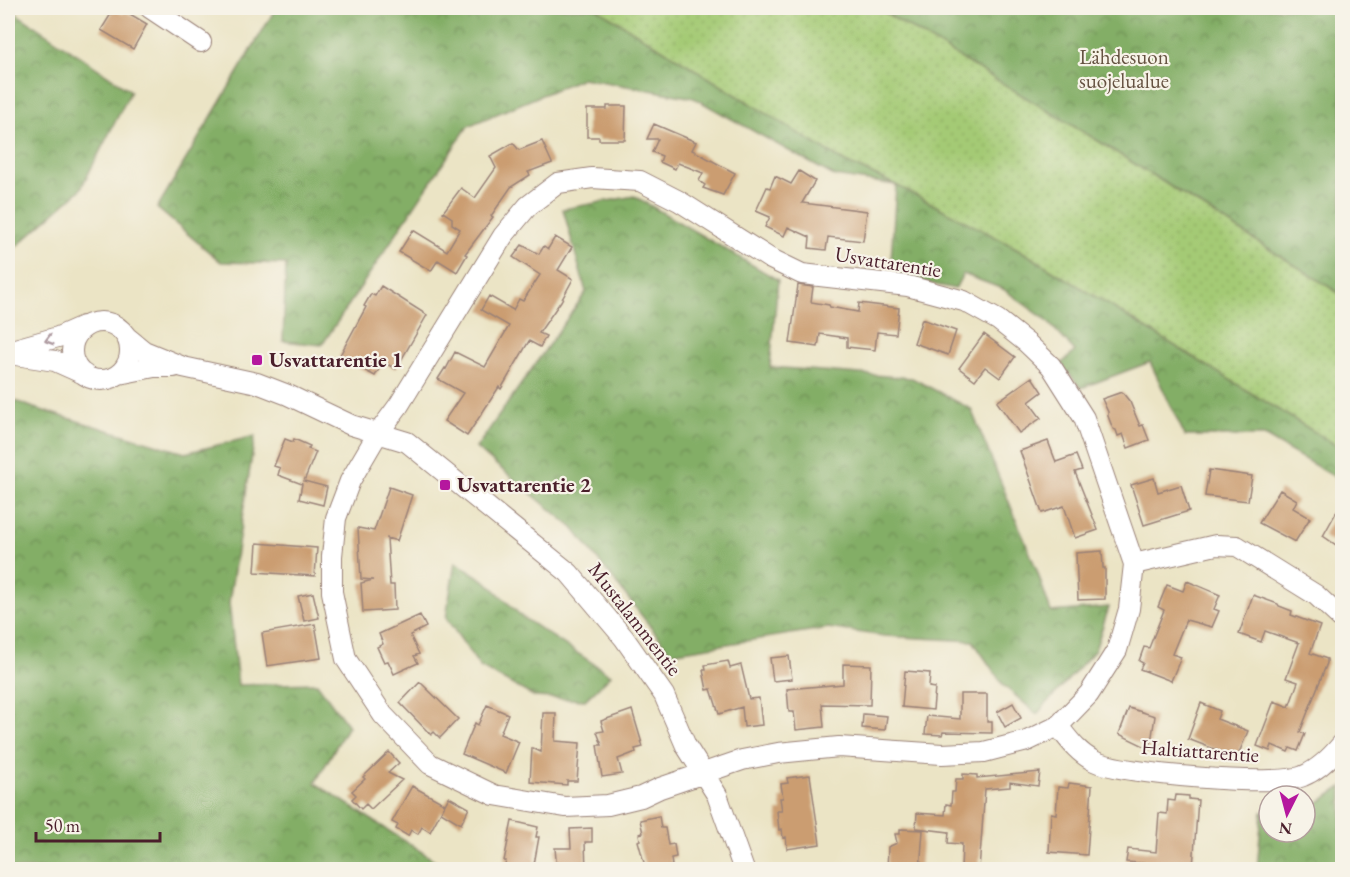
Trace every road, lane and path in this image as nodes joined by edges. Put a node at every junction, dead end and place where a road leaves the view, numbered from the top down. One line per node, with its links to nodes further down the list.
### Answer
1 (150, 8): 2 (street)
2 (201, 42)
3 (88, 324): 4 (street); 5 (street, one-way to 5); 7 (street)
4 (128, 338): 6 (street, Mustalammentie); 8 (street)
5 (8, 352): 7 (street)
6 (183, 367): 8 (street, Mustalammentie); 9 (street, Mustalammentie)
7 (84, 374): 8 (street)
8 (119, 374)
9 (377, 435): 10 (street, Usvattarentie); 14 (street, Mustalammentie); 14 (street, Usvattarentie)
10 (1134, 564): 11 (street); 12 (street, Usvattarentie)
11 (1342, 619)
12 (1058, 726): 13 (street, Haltiattarentie); 14 (street, Usvattarentie)
13 (1342, 744)
14 (704, 772): 15 (street, Mustalammentie)
15 (744, 870)

